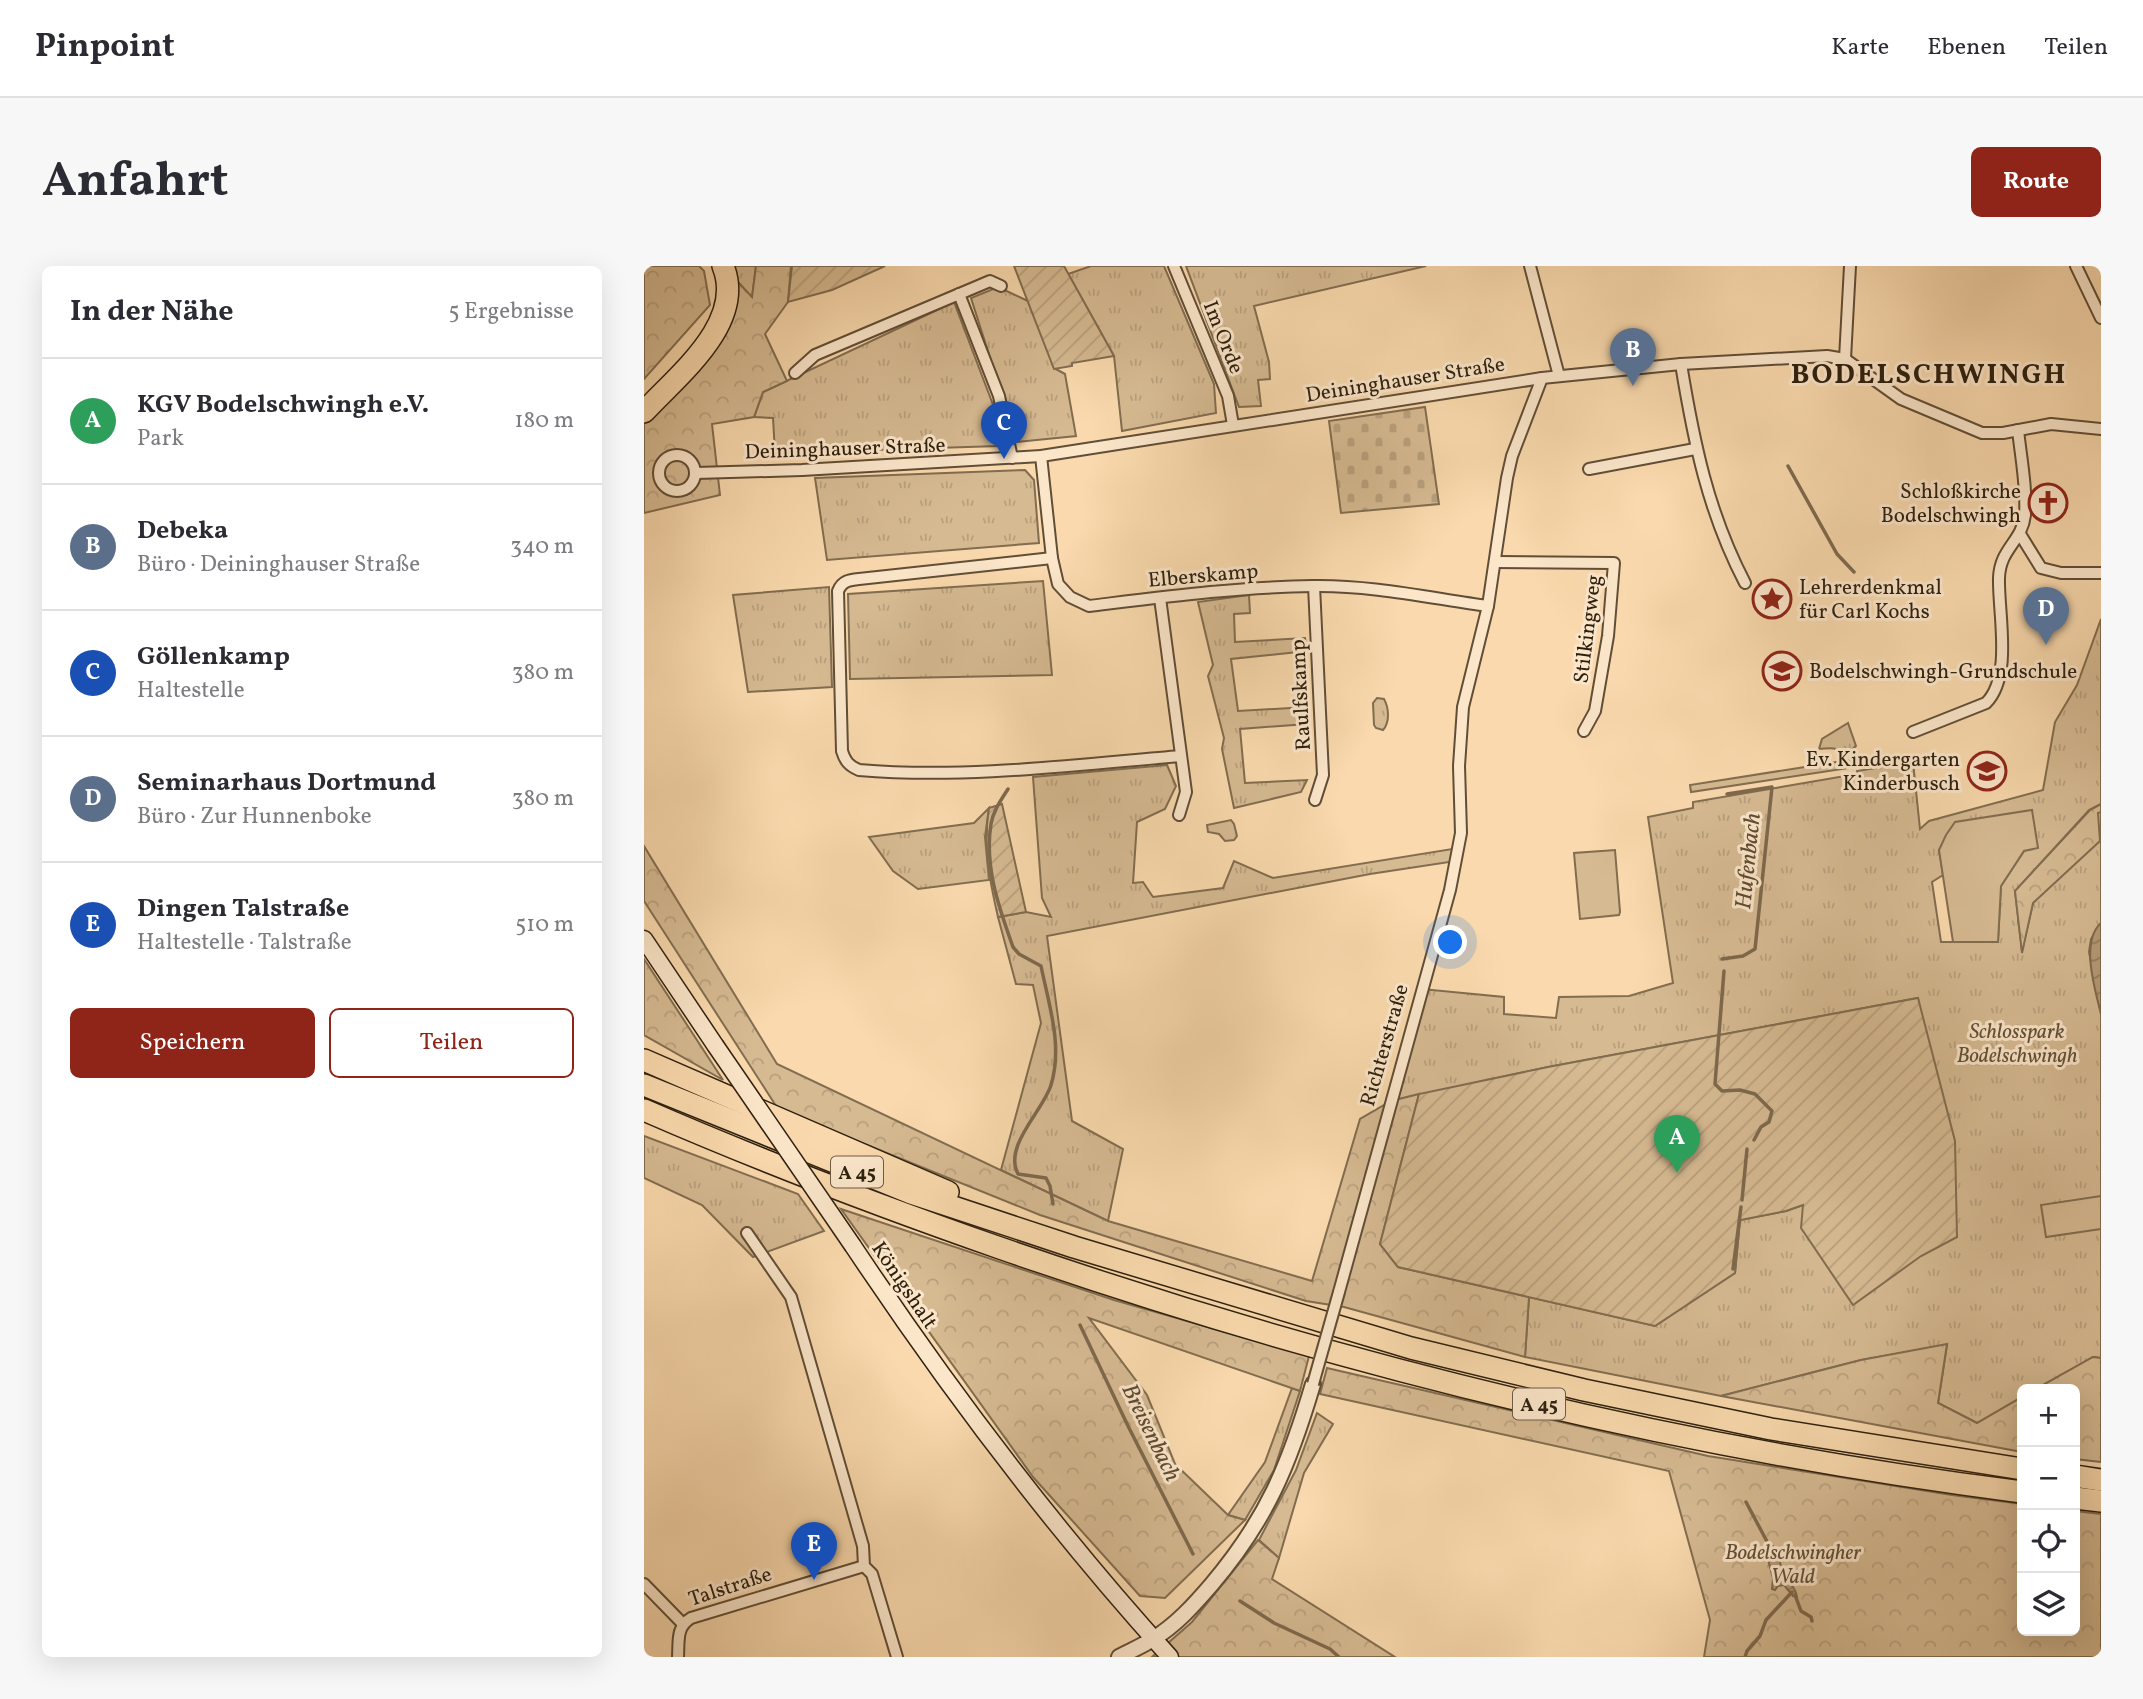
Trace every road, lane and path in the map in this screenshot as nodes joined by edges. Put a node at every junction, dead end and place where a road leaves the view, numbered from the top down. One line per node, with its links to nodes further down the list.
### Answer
1 (723, 266): 14 (highway)
2 (1174, 266): 15 (street, Im Orde)
3 (1531, 266): 12 (street)
4 (1850, 266): 9 (street)
5 (2076, 266): 8 (street)
6 (1001, 286): 7 (street)
7 (959, 294): 11 (street); 21 (street)
8 (2101, 318)
9 (1845, 359): 10 (street, Deininghauser Straße); 17 (street)
10 (1681, 364): 12 (street, Deininghauser Straße); 18 (street)
11 (795, 373)
12 (1559, 376): 13 (street, Deininghauser Straße)
13 (1542, 378): 15 (street, Deininghauser Straße); 27 (street, Richterstraße)
14 (644, 412)
15 (1233, 425): 20 (street, Deininghauser Straße)
16 (2101, 429): 17 (street)
17 (2018, 430): 25 (street)
18 (1695, 449): 22 (street); 29 (street)
19 (1611, 453): 22 (street)
20 (1041, 456): 21 (street, Deininghauser Straße); 26 (street, Elberskamp)
21 (1012, 458): 24 (street, Deininghauser Straße)
22 (1614, 464): 23 (street)
23 (1589, 469)
24 (696, 473)
25 (2020, 534): 28 (street); 34 (street)
26 (1052, 558): 31 (street, Elberskamp); 35 (street)
27 (1495, 562): 32 (street, Richterstraße); 33 (street, Stilkingweg)
28 (2101, 573)
29 (1745, 583)
30 (1314, 586): 31 (street, Elberskamp); 32 (street, Elberskamp); 36 (street, Raulfskamp)
31 (1160, 598): 35 (street)
32 (1488, 606): 48 (street, Richterstraße, bridge)
33 (1584, 731)
34 (1913, 732)
35 (1181, 756): 37 (street)
36 (1315, 800)
37 (1180, 815)
38 (644, 939): 58 (main road, Königshalt, bridge)
39 (644, 1046): 42 (highway)
40 (644, 1060): 42 (highway)
41 (644, 1085): 47 (highway, A 45)
42 (714, 1091): 47 (highway)
43 (644, 1110): 45 (highway, A 45)
44 (644, 1125): 45 (highway)
45 (791, 1172): 52 (highway, A 45)
46 (747, 1233): 55 (street)
47 (1074, 1247): 49 (highway, A 45)
48 (1313, 1384): 58 (street, Richterstraße)
49 (2017, 1468)
50 (2080, 1477): 51 (highway)
51 (2101, 1480)
52 (2017, 1491)
53 (2080, 1499): 54 (highway)
54 (2101, 1502)
55 (864, 1566): 57 (street, Talstraße); 60 (street)
56 (644, 1584): 57 (street)
57 (682, 1623): 59 (street, Talstraße)
58 (1154, 1639): 61 (street, Richterstraße); 62 (main road, Königshalt)
59 (678, 1657)
60 (897, 1657)
61 (1119, 1657)
62 (1170, 1657)

